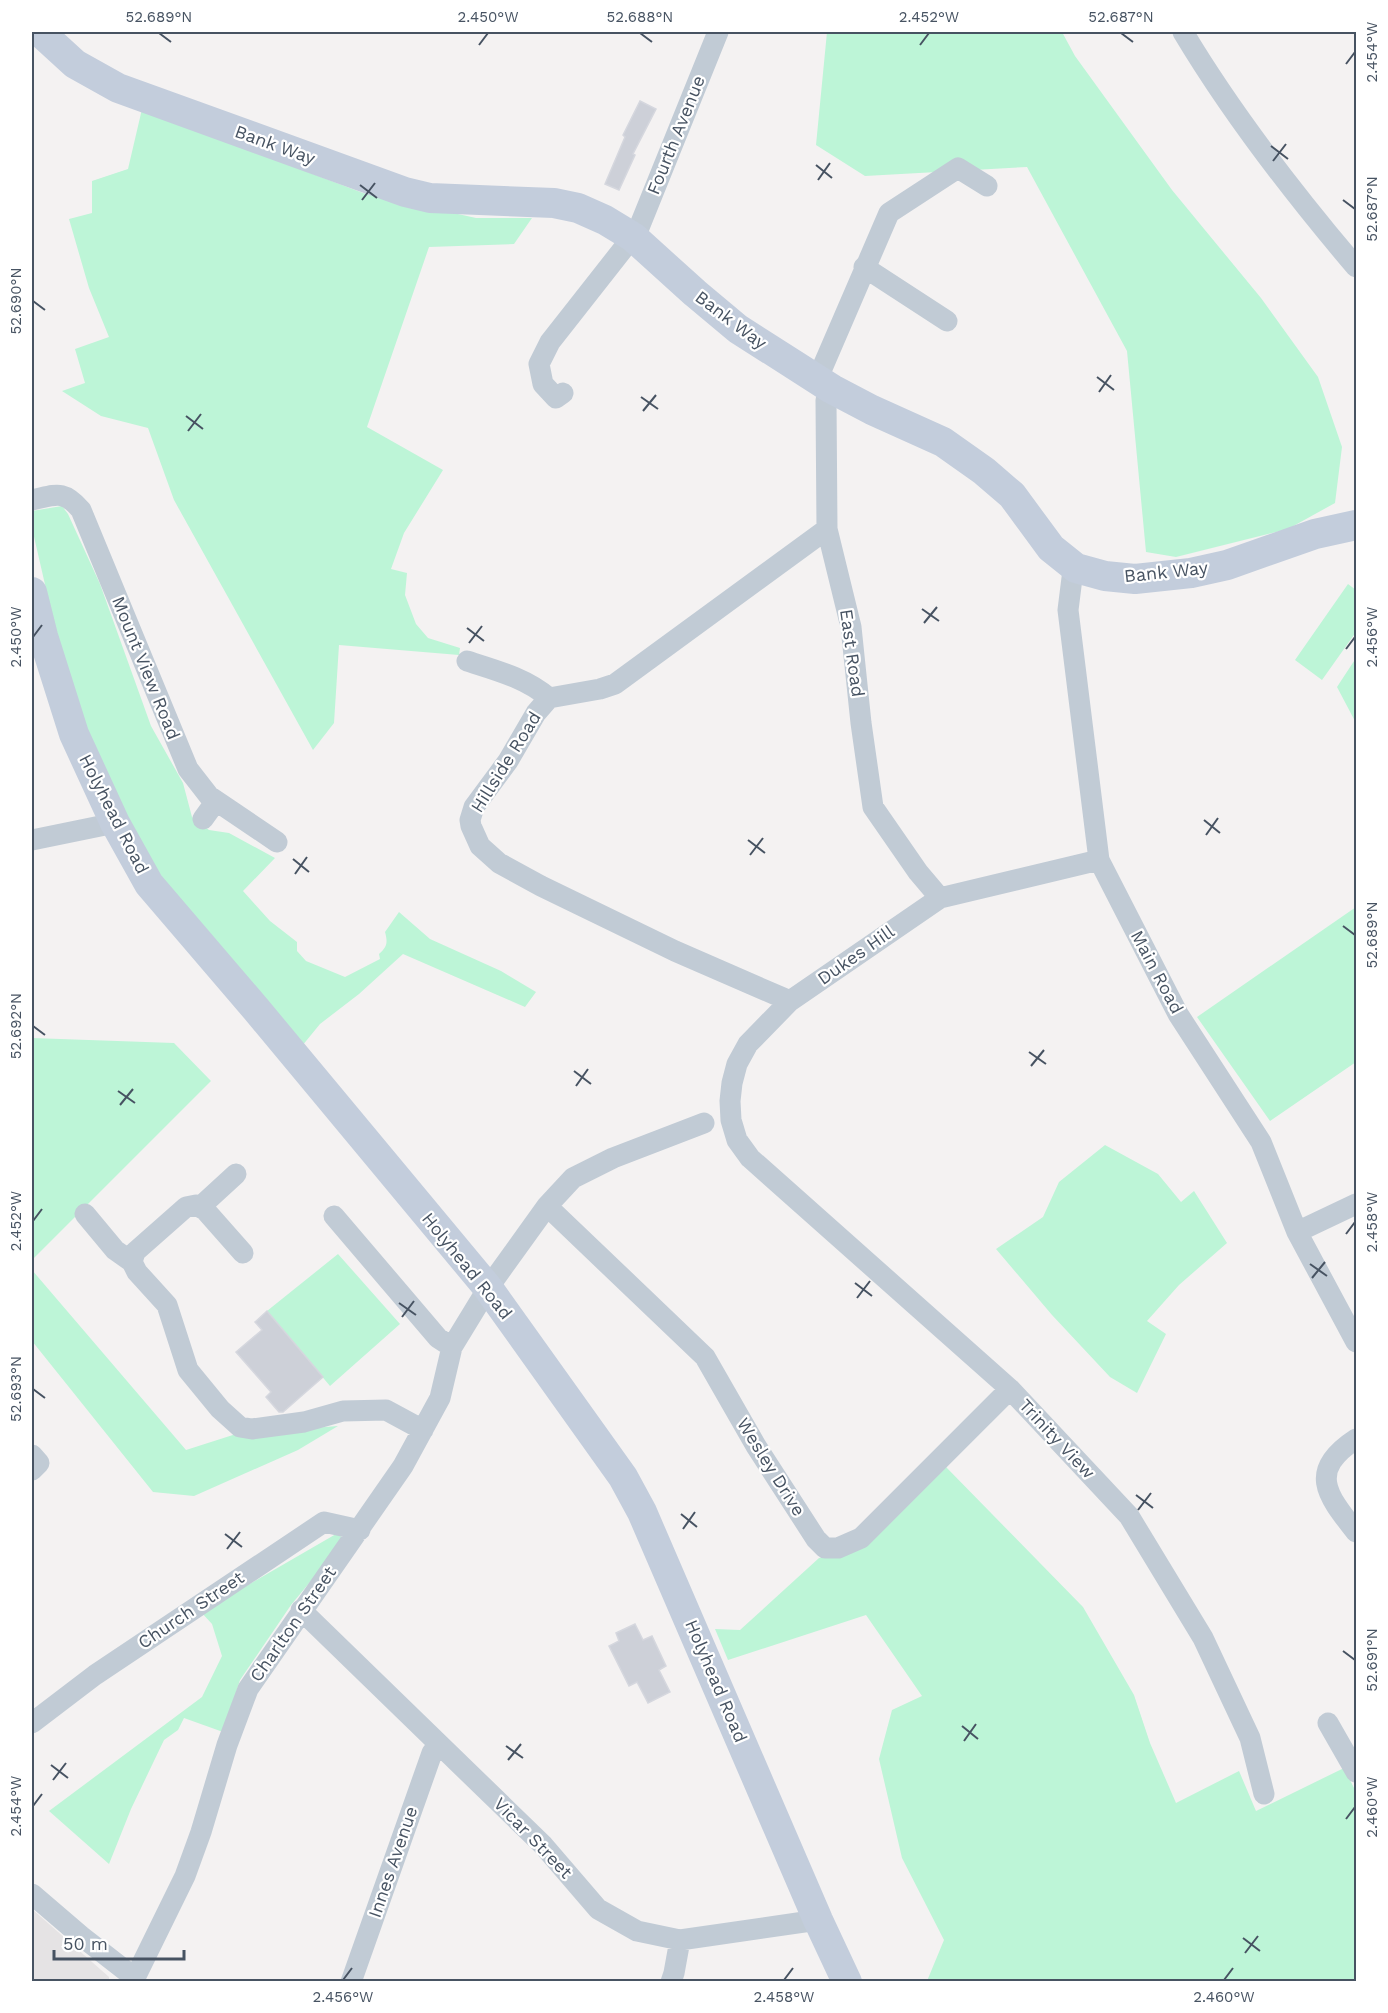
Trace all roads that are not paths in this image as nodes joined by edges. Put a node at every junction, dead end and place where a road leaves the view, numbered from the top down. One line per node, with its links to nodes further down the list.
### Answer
1 (1183, 32): 7 (street)
2 (44, 33): 5 (street, Bank Way)
3 (710, 34): 5 (street, Fourth Avenue)
4 (987, 186): 6 (street, East Road)
5 (633, 237): 9 (street, Bank Way); 10 (street, Fourth Avenue)
6 (864, 267): 8 (street); 9 (street, East Road)
7 (1356, 267)
8 (947, 321)
9 (824, 384): 13 (street, East Road); 14 (street, Bank Way)
10 (562, 393)
11 (32, 500): 18 (street, Mount View Road)
12 (1356, 525): 14 (street, Bank Way)
13 (827, 529): 17 (street, Hillside Road); 24 (street, East Road)
14 (1076, 568): 23 (street, Main Road)
15 (32, 592): 20 (street, Holyhead Road)
16 (467, 661): 17 (street)
17 (549, 698): 25 (street, Hillside Road)
18 (216, 801): 19 (street); 22 (street, Mount View Road)
19 (203, 819)
20 (115, 823): 21 (street); 37 (street, Holyhead Road)
21 (32, 840)
22 (277, 842)
23 (1099, 860): 24 (street, Dukes Hill); 34 (street, Main Road)
24 (940, 898): 25 (street, Dukes Hill)
25 (789, 1001): 27 (street, Dukes Hill)
26 (704, 1122): 30 (street)
27 (750, 1158): 40 (street, Trinity View)
28 (236, 1174): 31 (street)
29 (1356, 1204): 34 (street)
30 (548, 1206): 37 (street); 40 (street, Wesley Drive)
31 (200, 1207): 35 (street); 36 (street)
32 (85, 1214): 36 (street)
33 (334, 1216): 39 (street)
34 (1297, 1232): 38 (street, Main Road)
35 (243, 1253)
36 (132, 1262): 41 (street)
37 (488, 1288): 39 (street, Charlton Street); 54 (street, Holyhead Road)
38 (1356, 1342)
39 (452, 1347): 41 (street, Charlton Street)
40 (1010, 1389): 52 (street, Trinity View)
41 (423, 1430): 45 (street, Charlton Street)
42 (1356, 1438): 46 (street)
43 (32, 1455): 44 (street)
44 (32, 1470)
45 (360, 1530): 47 (street, Charlton Street); 48 (street, Church Street)
46 (1356, 1532)
47 (301, 1610): 50 (street, Vicar Street); 56 (street, Charlton Street)
48 (32, 1723)
49 (1328, 1723): 51 (street)
50 (439, 1744): 55 (street, Vicar Street); 57 (street, Innes Avenue)
51 (1356, 1772)
52 (1264, 1794)
53 (32, 1894): 56 (street, Charlton Street)
54 (818, 1920): 55 (street, Vicar Street); 59 (street, Holyhead Road)
55 (680, 1940): 58 (street)
56 (134, 1980)
57 (351, 1982)
58 (670, 1982)
59 (847, 1982)

